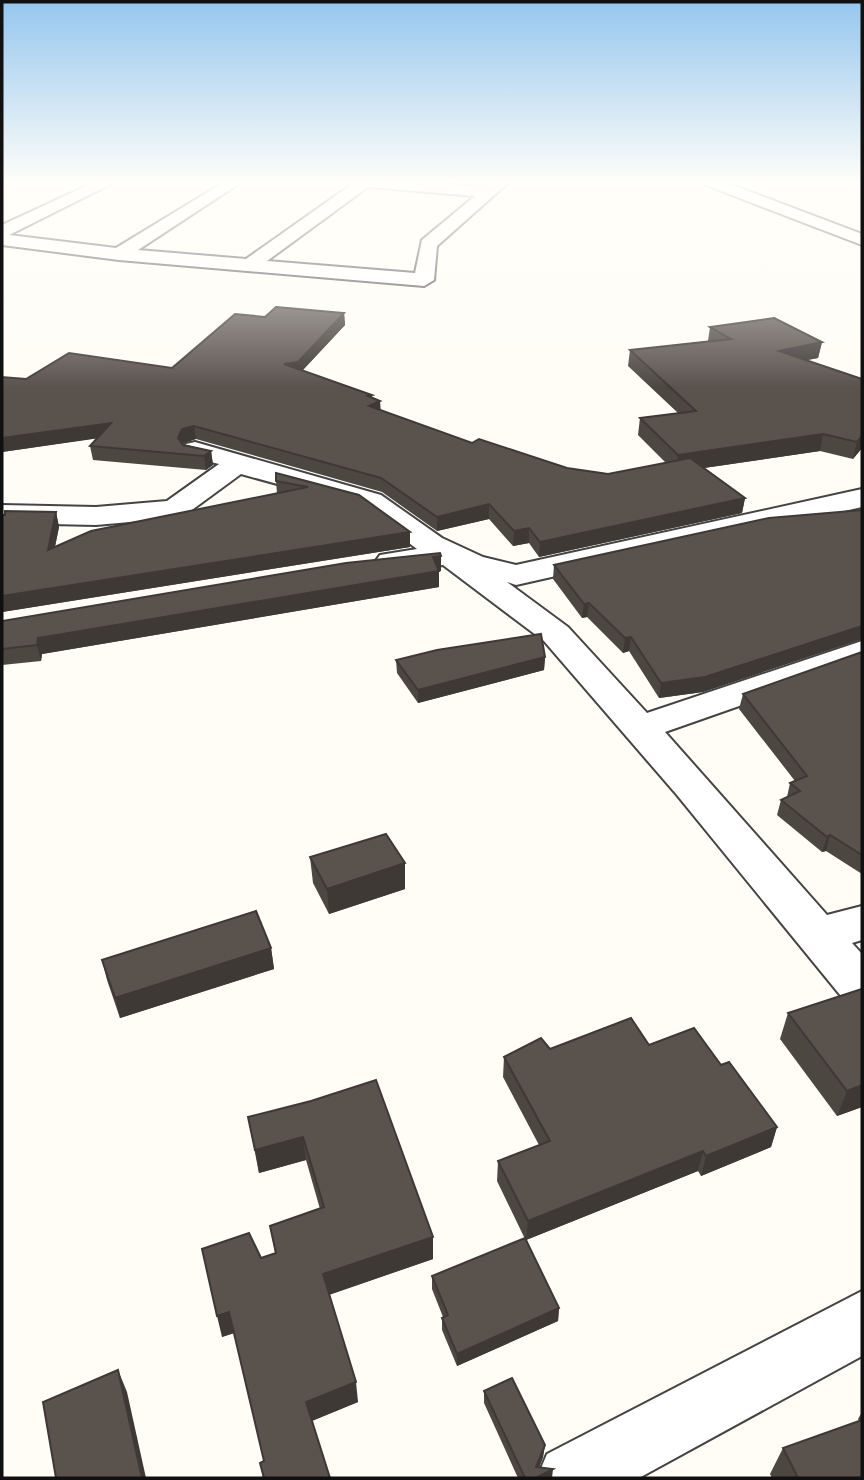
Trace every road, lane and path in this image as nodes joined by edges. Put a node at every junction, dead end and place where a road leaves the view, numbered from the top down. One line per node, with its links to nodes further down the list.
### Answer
1 (86, 250): 5 (street)
2 (125, 250): 5 (street)
3 (270, 250): 6 (street)
4 (427, 250): 6 (street)
5 (119, 254): 6 (street)
6 (251, 264)
7 (195, 450): 8 (street)
8 (237, 464): 10 (street); 11 (street)
9 (862, 499): 11 (street)
10 (2, 514)
11 (449, 555): 12 (street); 14 (street)
12 (359, 566)
13 (862, 651): 14 (street)
14 (640, 728): 16 (street)
15 (862, 923): 16 (street)
16 (818, 935): 17 (street)
17 (862, 988)
18 (862, 1322): 19 (street)
19 (571, 1478)

